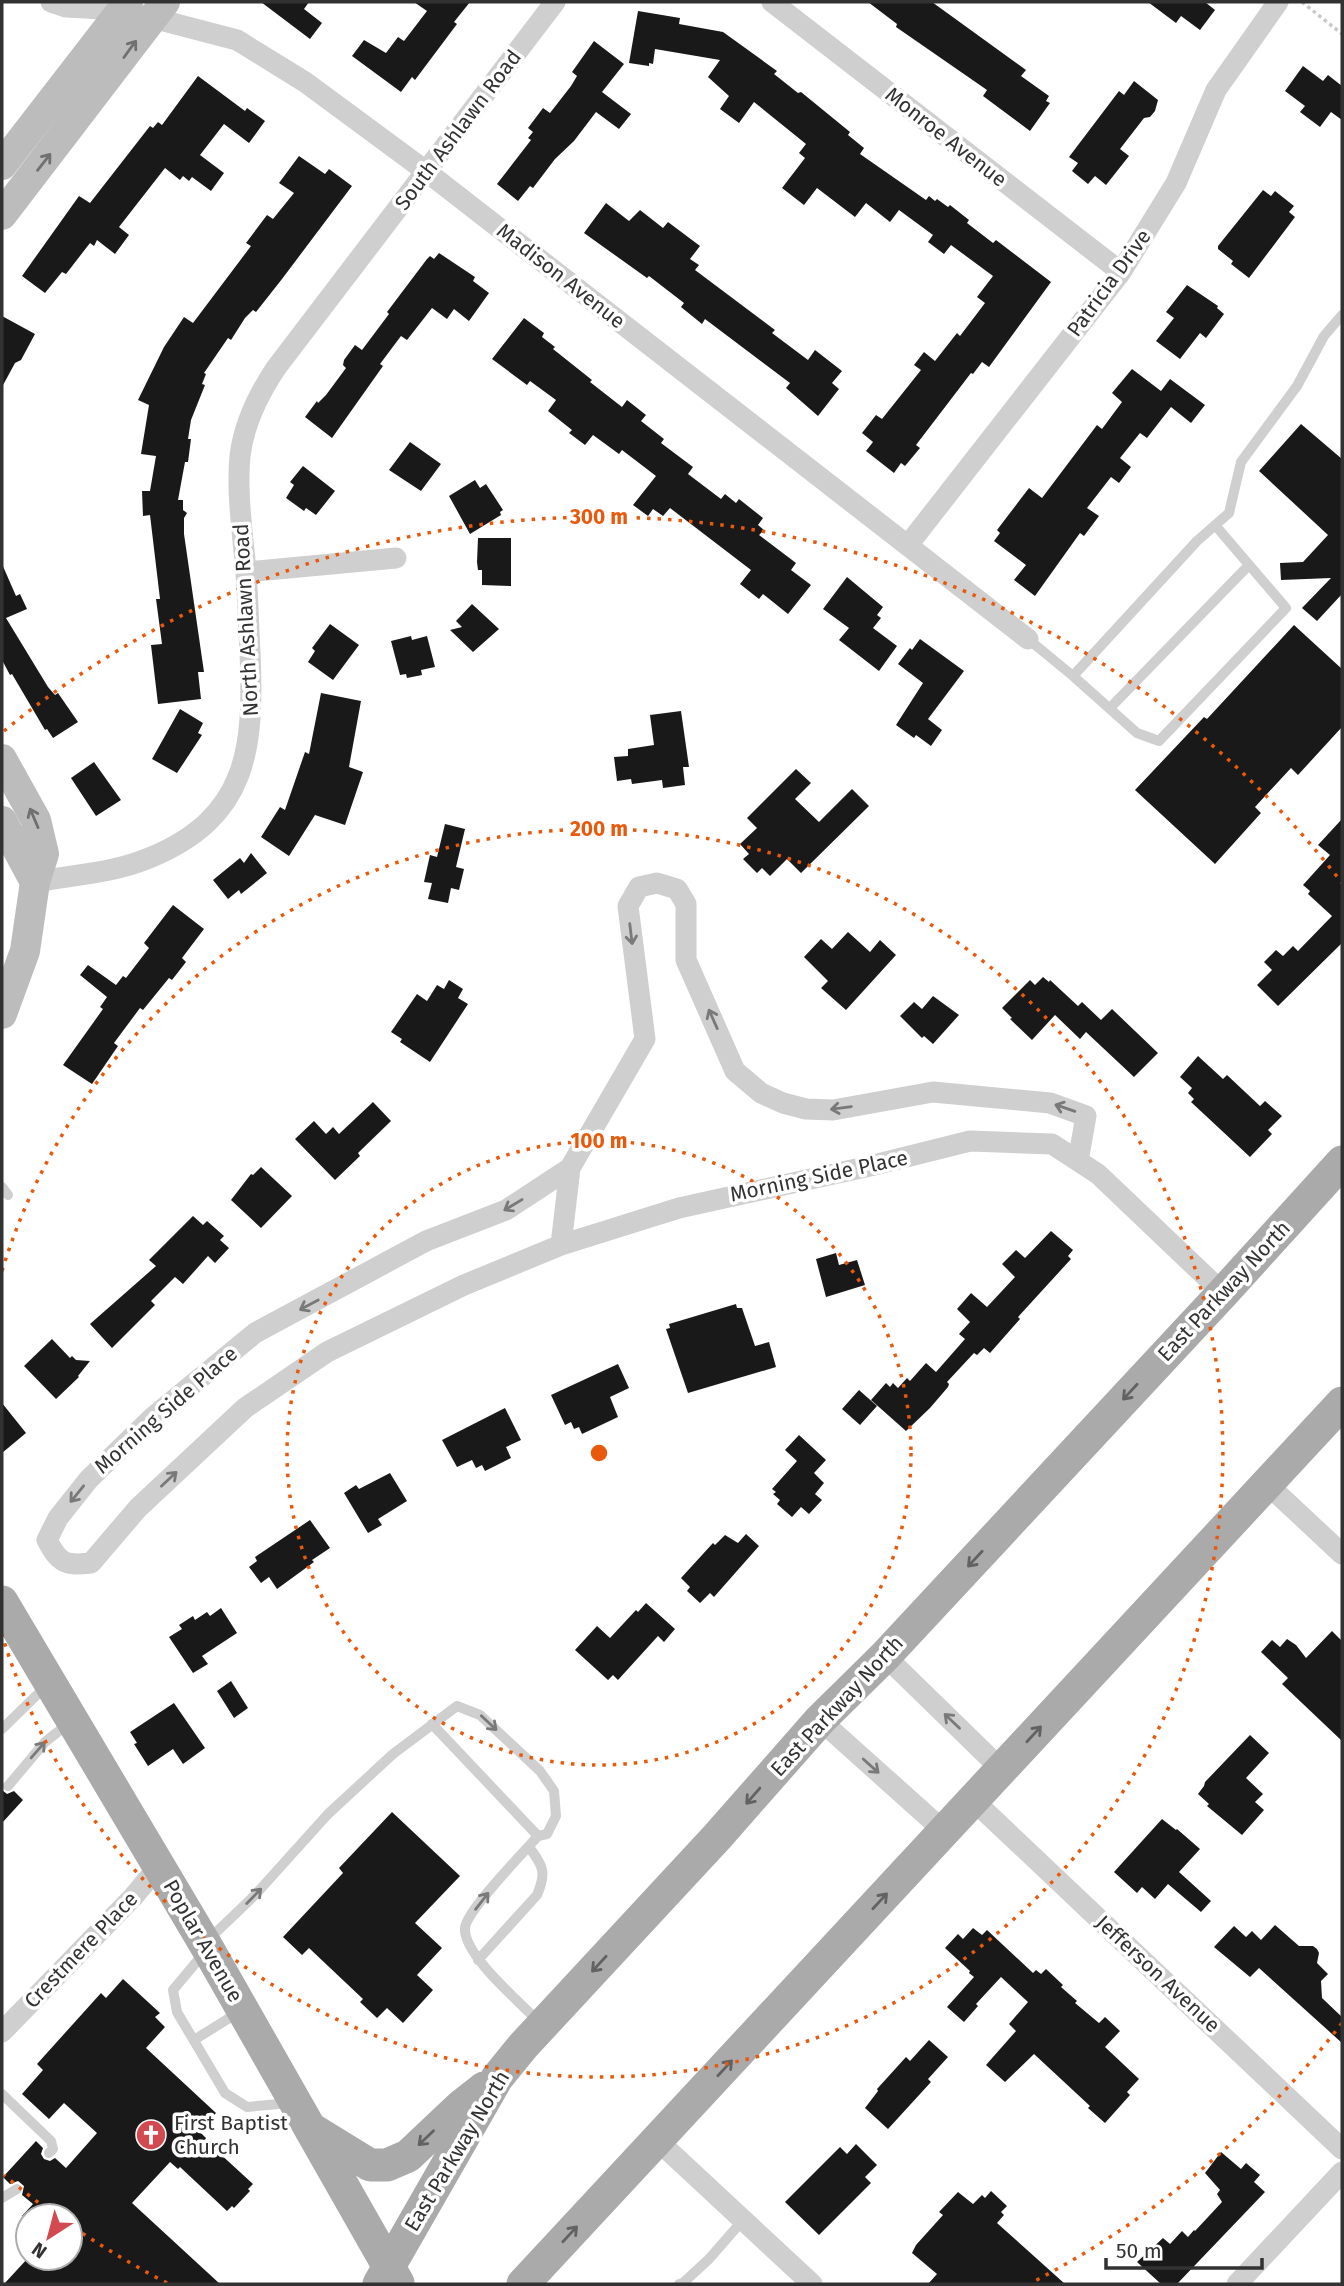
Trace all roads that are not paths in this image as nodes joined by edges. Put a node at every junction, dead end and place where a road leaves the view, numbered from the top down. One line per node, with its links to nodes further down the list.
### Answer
1 (51, 2): 5 (street, Madison Avenue)
2 (555, 2): 8 (street, South Ashlawn Road)
3 (772, 2): 11 (street, Monroe Avenue)
4 (1278, 2): 11 (street, Patricia Drive)
5 (125, 6): 6 (street, Madison Avenue); 7 (main road)
6 (159, 10): 8 (street, Madison Avenue); 9 (main road, one-way to 6)
7 (2, 165)
8 (427, 172): 10 (street, South Ashlawn Road); 14 (street, Madison Avenue)
9 (2, 215)
10 (360, 258): 17 (street, North Ashlawn Road)
11 (1121, 272): 14 (street, Patricia Drive)
12 (1342, 315): 13 (lane)
13 (1215, 525): 16 (lane); 19 (lane)
14 (908, 545): 18 (street, Madison Avenue)
15 (396, 558): 17 (street)
16 (1249, 565): 20 (lane); 20 (lane)
17 (246, 572): 23 (street, North Ashlawn Road)
18 (1028, 639): 19 (lane)
19 (1073, 676): 20 (lane)
20 (1110, 708)
21 (2, 758): 23 (main road, one-way to 21)
22 (2, 821): 23 (main road)
23 (35, 882): 24 (main road)
24 (2, 1014)
25 (1078, 1161): 27 (street, Morning Side Place, one-way to 27); 28 (street, Morning Side Place); 29 (street, Morning Side Place)
26 (1342, 1162): 29 (main road, East Parkway North)
27 (570, 1168): 28 (street, Morning Side Place); 28 (street, Morning Side Place, one-way to 28)
28 (561, 1245)
29 (1223, 1293): 34 (main road, East Parkway North, one-way to 34)
30 (1342, 1403): 31 (main road)
31 (1267, 1484): 32 (street); 40 (main road, one-way to 31)
32 (1342, 1554)
33 (2, 1602): 35 (main road, Poplar Avenue)
34 (885, 1656): 37 (main road, East Parkway North); 40 (street, one-way to 34)
35 (50, 1682): 36 (main road, Poplar Avenue); 39 (lane)
36 (73, 1719): 41 (lane, one-way to 36); 46 (main road, Poplar Avenue)
37 (820, 1720): 43 (street, one-way to 43); 50 (main road, East Parkway North, one-way to 50)
38 (432, 1724): 44 (lane); 44 (lane, one-way to 44); 47 (lane, one-way to 38)
39 (2, 1729)
40 (1001, 1769): 42 (main road)
41 (8, 1786)
42 (973, 1800): 43 (main road); 57 (street, Jefferson Avenue)
43 (945, 1832): 56 (main road, one-way to 43)
44 (538, 1836): 45 (lane)
45 (529, 1847): 48 (lane, one-way to 45); 48 (lane)
46 (159, 1866): 47 (main road, Poplar Avenue); 51 (street, Crestmere Place)
47 (206, 1946): 49 (main road, Poplar Avenue); 52 (lane)
48 (478, 1960): 50 (lane)
49 (243, 2010): 52 (lane); 55 (main road, Poplar Avenue)
50 (542, 2025): 53 (main road, East Parkway North)
51 (2, 2032)
52 (194, 2040): 55 (lane)
53 (497, 2078): 55 (main road, one-way to 55); 63 (main road, East Parkway North)
54 (2, 2094): 58 (lane)
55 (302, 2115): 63 (main road, Poplar Avenue)
56 (657, 2140): 62 (street); 64 (main road, one-way to 56)
57 (1342, 2149)
58 (49, 2153)
59 (1342, 2172): 67 (street)
60 (17, 2189): 61 (lane)
61 (2, 2198)
62 (743, 2220): 65 (lane); 66 (street)
63 (389, 2278)
64 (523, 2284)
65 (679, 2284)
66 (812, 2284)
67 (1237, 2284)

